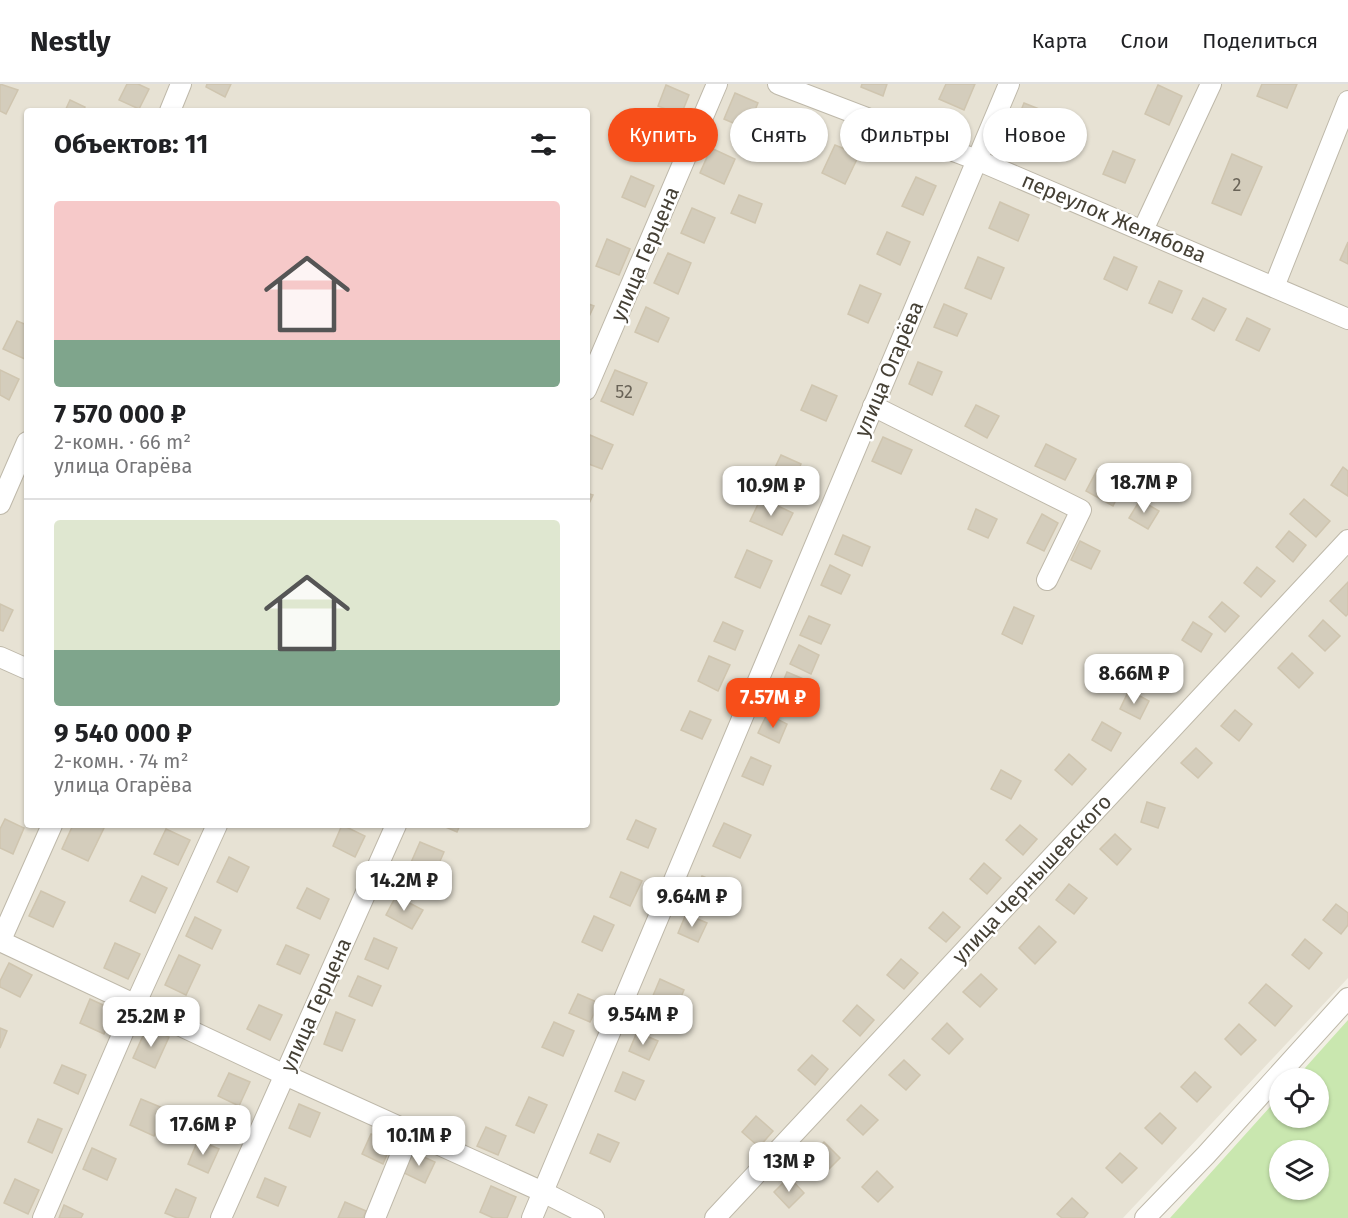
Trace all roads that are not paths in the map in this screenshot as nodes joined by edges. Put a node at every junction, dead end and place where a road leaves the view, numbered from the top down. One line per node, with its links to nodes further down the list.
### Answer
1 (181, 84): 7 (street)
2 (717, 84): 12 (street, улица Герцена)
3 (778, 84): 8 (street, переулок Желябова)
4 (1009, 84): 8 (street, улица Огарёва)
5 (1211, 84): 9 (street)
6 (1348, 101): 10 (street)
7 (171, 108)
8 (977, 160): 9 (street, переулок Желябова); 13 (street, улица Огарёва)
9 (1143, 230): 10 (street, переулок Желябова)
10 (1274, 286): 11 (street, переулок Желябова)
11 (1348, 319)
12 (591, 368)
13 (873, 406): 17 (street); 28 (street, улица Огарёва)
14 (24, 449): 15 (street)
15 (0, 504)
16 (1348, 540): 34 (street, улица Чернышевского)
17 (1047, 580)
18 (0, 657): 19 (street)
19 (24, 668)
20 (51, 828): 23 (street)
21 (216, 828): 25 (street)
22 (390, 828): 26 (street, улица Герцена)
23 (0, 941): 25 (street)
24 (1348, 998): 35 (street)
25 (135, 1005): 26 (street); 29 (street)
26 (285, 1075): 27 (street); 30 (street, улица Герцена)
27 (410, 1132): 28 (street); 31 (street)
28 (543, 1192): 32 (street, улица Огарёва); 33 (street)
29 (43, 1218)
30 (221, 1218)
31 (375, 1218)
32 (532, 1218)
33 (594, 1218)
34 (715, 1218)
35 (1145, 1218)

